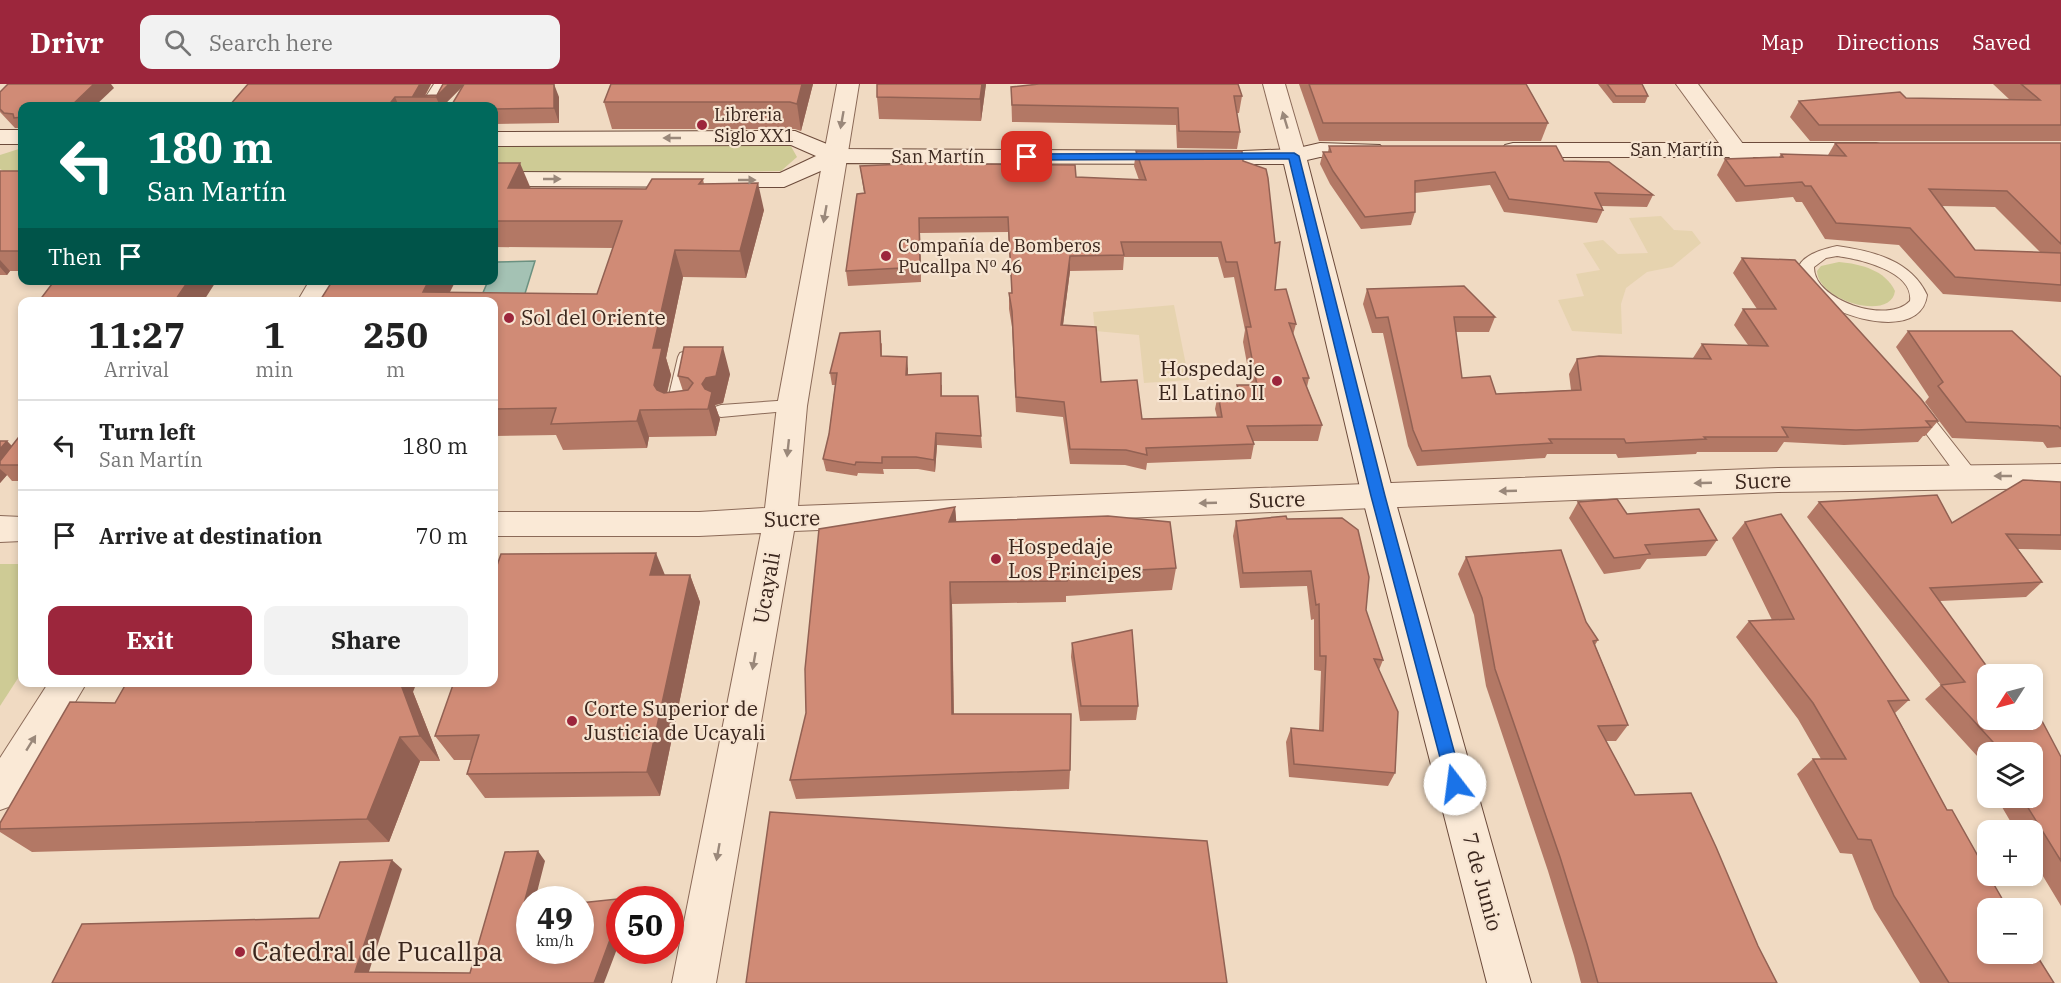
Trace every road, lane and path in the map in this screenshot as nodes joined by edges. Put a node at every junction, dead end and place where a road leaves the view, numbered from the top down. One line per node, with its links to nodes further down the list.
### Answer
1 (444, 84): 5 (street)
2 (848, 84): 9 (main road, Ucayali, one-way to 9)
3 (1274, 84): 10 (main road, 7 de Junio, one-way to 3)
4 (1687, 84): 13 (main road)
5 (433, 102)
6 (0, 137): 7 (main road)
7 (18, 137)
8 (498, 139): 9 (main road, San Martín, one-way to 8)
9 (835, 156): 10 (main road, San Martín); 15 (main road, San Martín, one-way to 9); 20 (main road, Ucayali, one-way to 20)
10 (1294, 156): 11 (main road, San Martín); 25 (main road, 7 de Junio)
11 (1393, 156)
12 (1493, 156): 13 (main road, San Martín)
13 (1740, 157): 14 (main road, San Martín)
14 (1898, 157)
15 (498, 179)
16 (1839, 305): 16 (lane); 17 (lane)
17 (1860, 334)
18 (686, 354): 21 (lane)
19 (1903, 391): 23 (lane)
20 (792, 406): 22 (lane); 26 (main road, Ucayali, one-way to 26)
21 (690, 411)
22 (721, 411)
23 (1968, 476): 24 (main road, Sucre, one-way to 23); 25 (main road, Sucre, one-way to 25)
24 (2061, 476)
25 (1378, 496): 26 (main road, Sucre, one-way to 26); 33 (main road, 7 de Junio)
26 (780, 519): 27 (main road, Sucre); 32 (main road, Ucayali, one-way to 32)
27 (498, 524)
28 (0, 529): 29 (main road)
29 (18, 529)
30 (66, 687): 31 (main road, one-way to 30)
31 (0, 792)
32 (694, 983)
33 (1509, 983)

